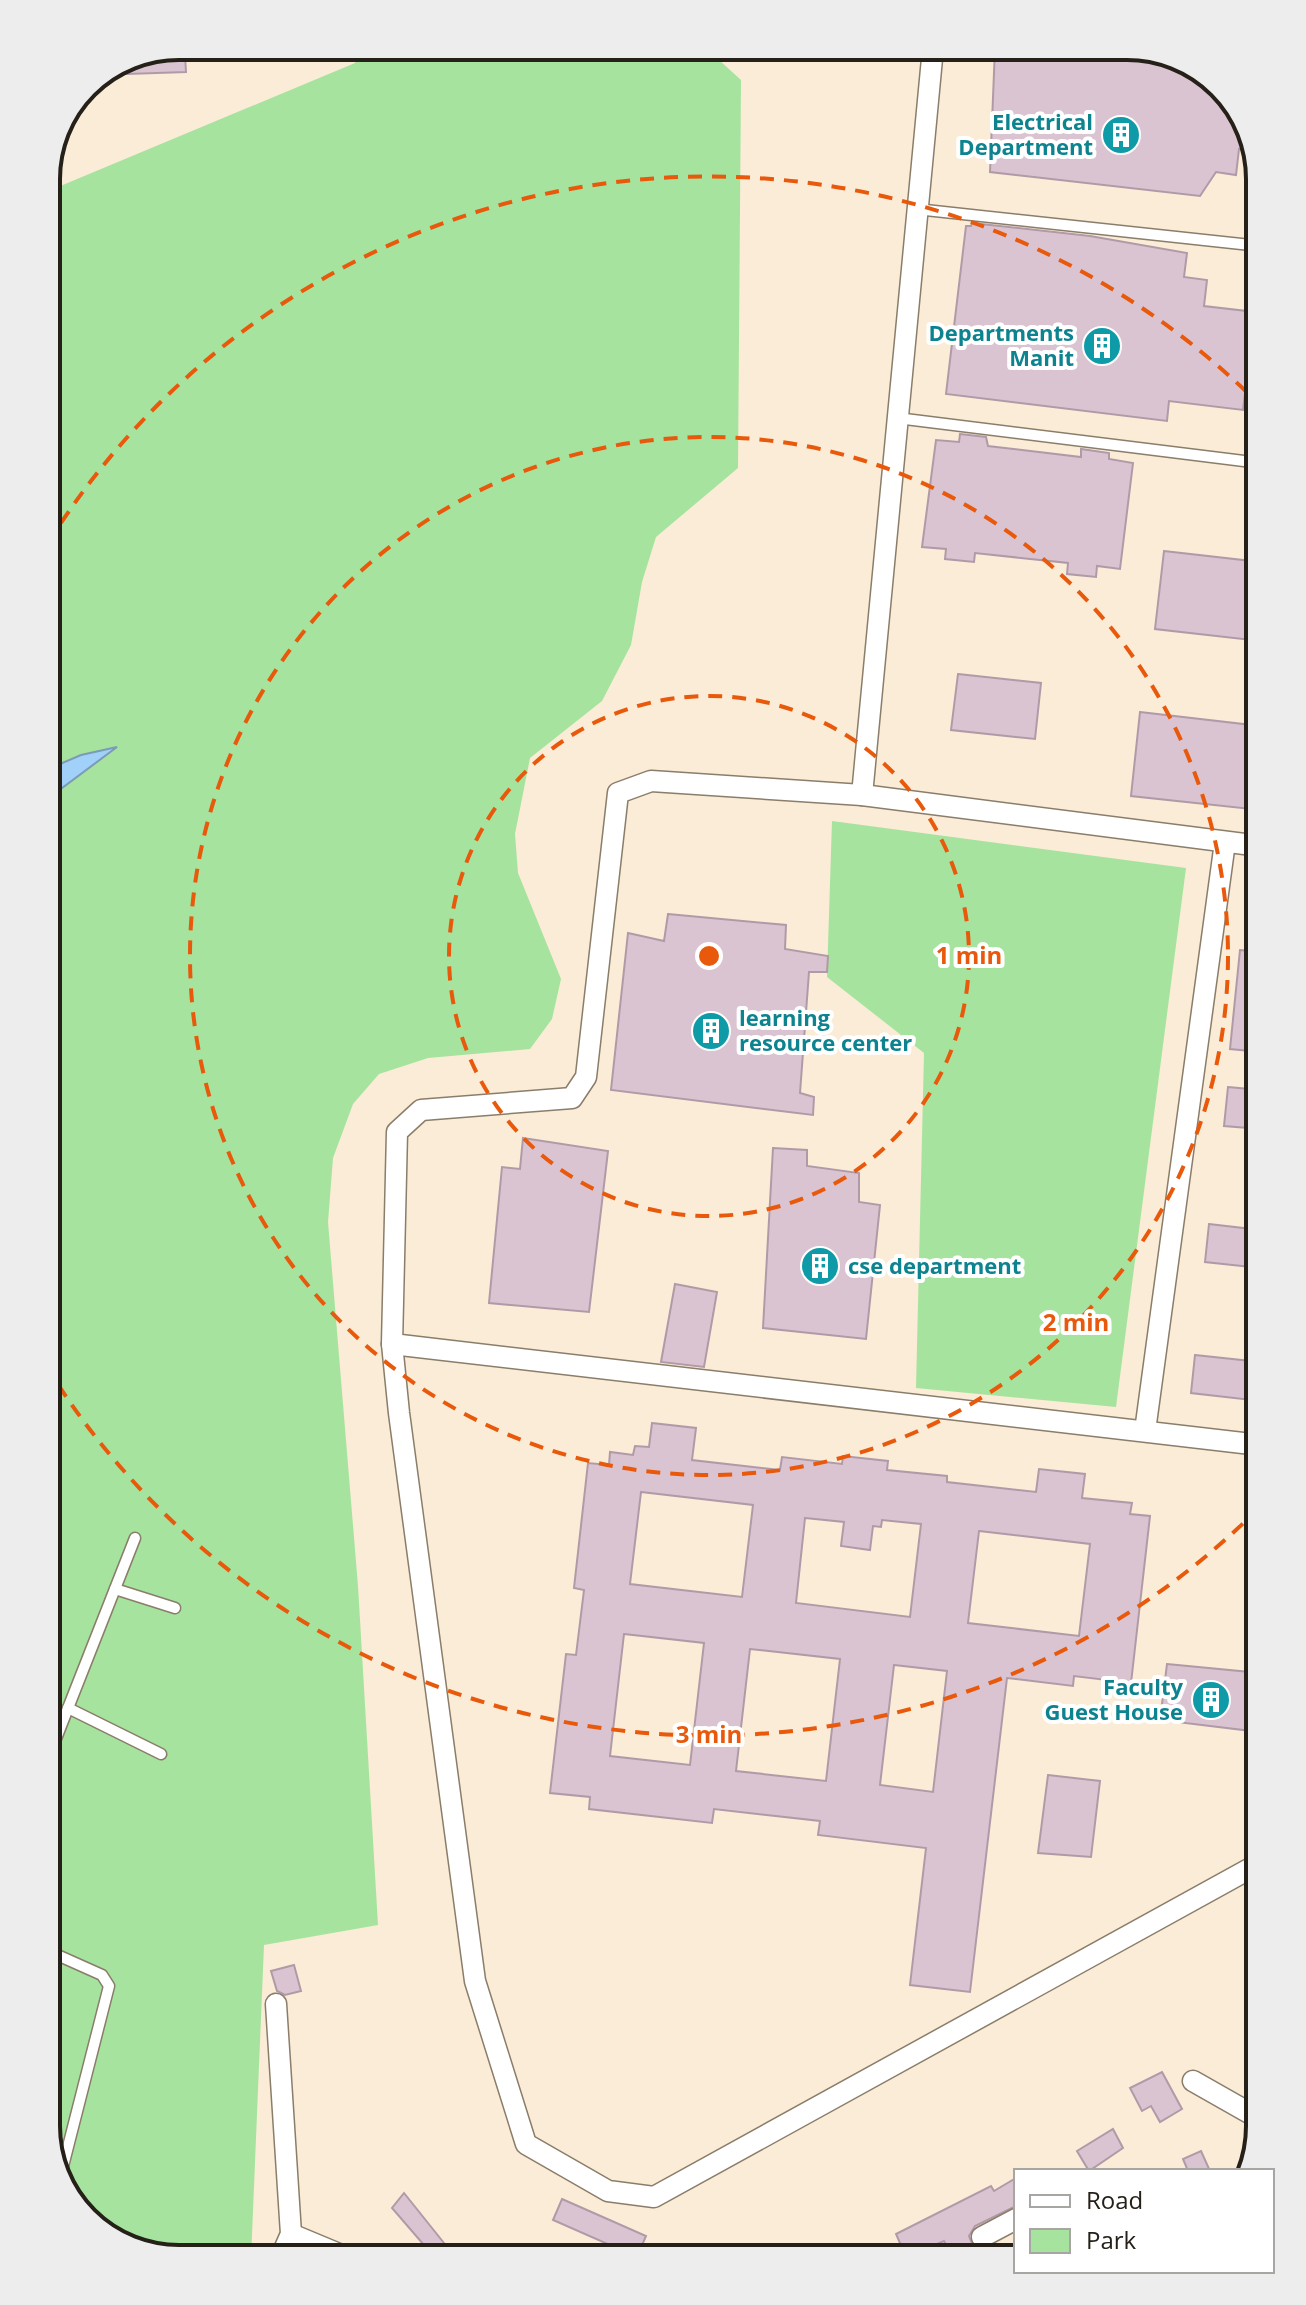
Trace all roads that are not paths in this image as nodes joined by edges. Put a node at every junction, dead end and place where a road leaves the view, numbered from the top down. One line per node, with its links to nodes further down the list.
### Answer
1 (932, 60): 2 (street)
2 (916, 209): 3 (lane); 4 (street)
3 (1246, 244)
4 (896, 418): 5 (lane); 6 (street)
5 (1246, 461)
6 (862, 795): 7 (street); 9 (street)
7 (1225, 842): 8 (street); 10 (street)
8 (1246, 844)
9 (392, 1344): 10 (street); 18 (street)
10 (1145, 1431): 11 (street)
11 (1246, 1443)
12 (135, 1538): 13 (lane)
13 (115, 1589): 14 (lane); 15 (lane)
14 (175, 1608)
15 (68, 1708): 16 (lane); 17 (lane)
16 (60, 1728)
17 (161, 1754)
18 (1246, 1871)
19 (60, 1956): 23 (lane)
20 (276, 2004): 25 (street)
21 (1193, 2081): 22 (street)
22 (1246, 2111)
23 (65, 2160)
24 (1014, 2220): 26 (street)
25 (291, 2234): 27 (street); 28 (street)
26 (982, 2237)
27 (286, 2245)
28 (317, 2245)

